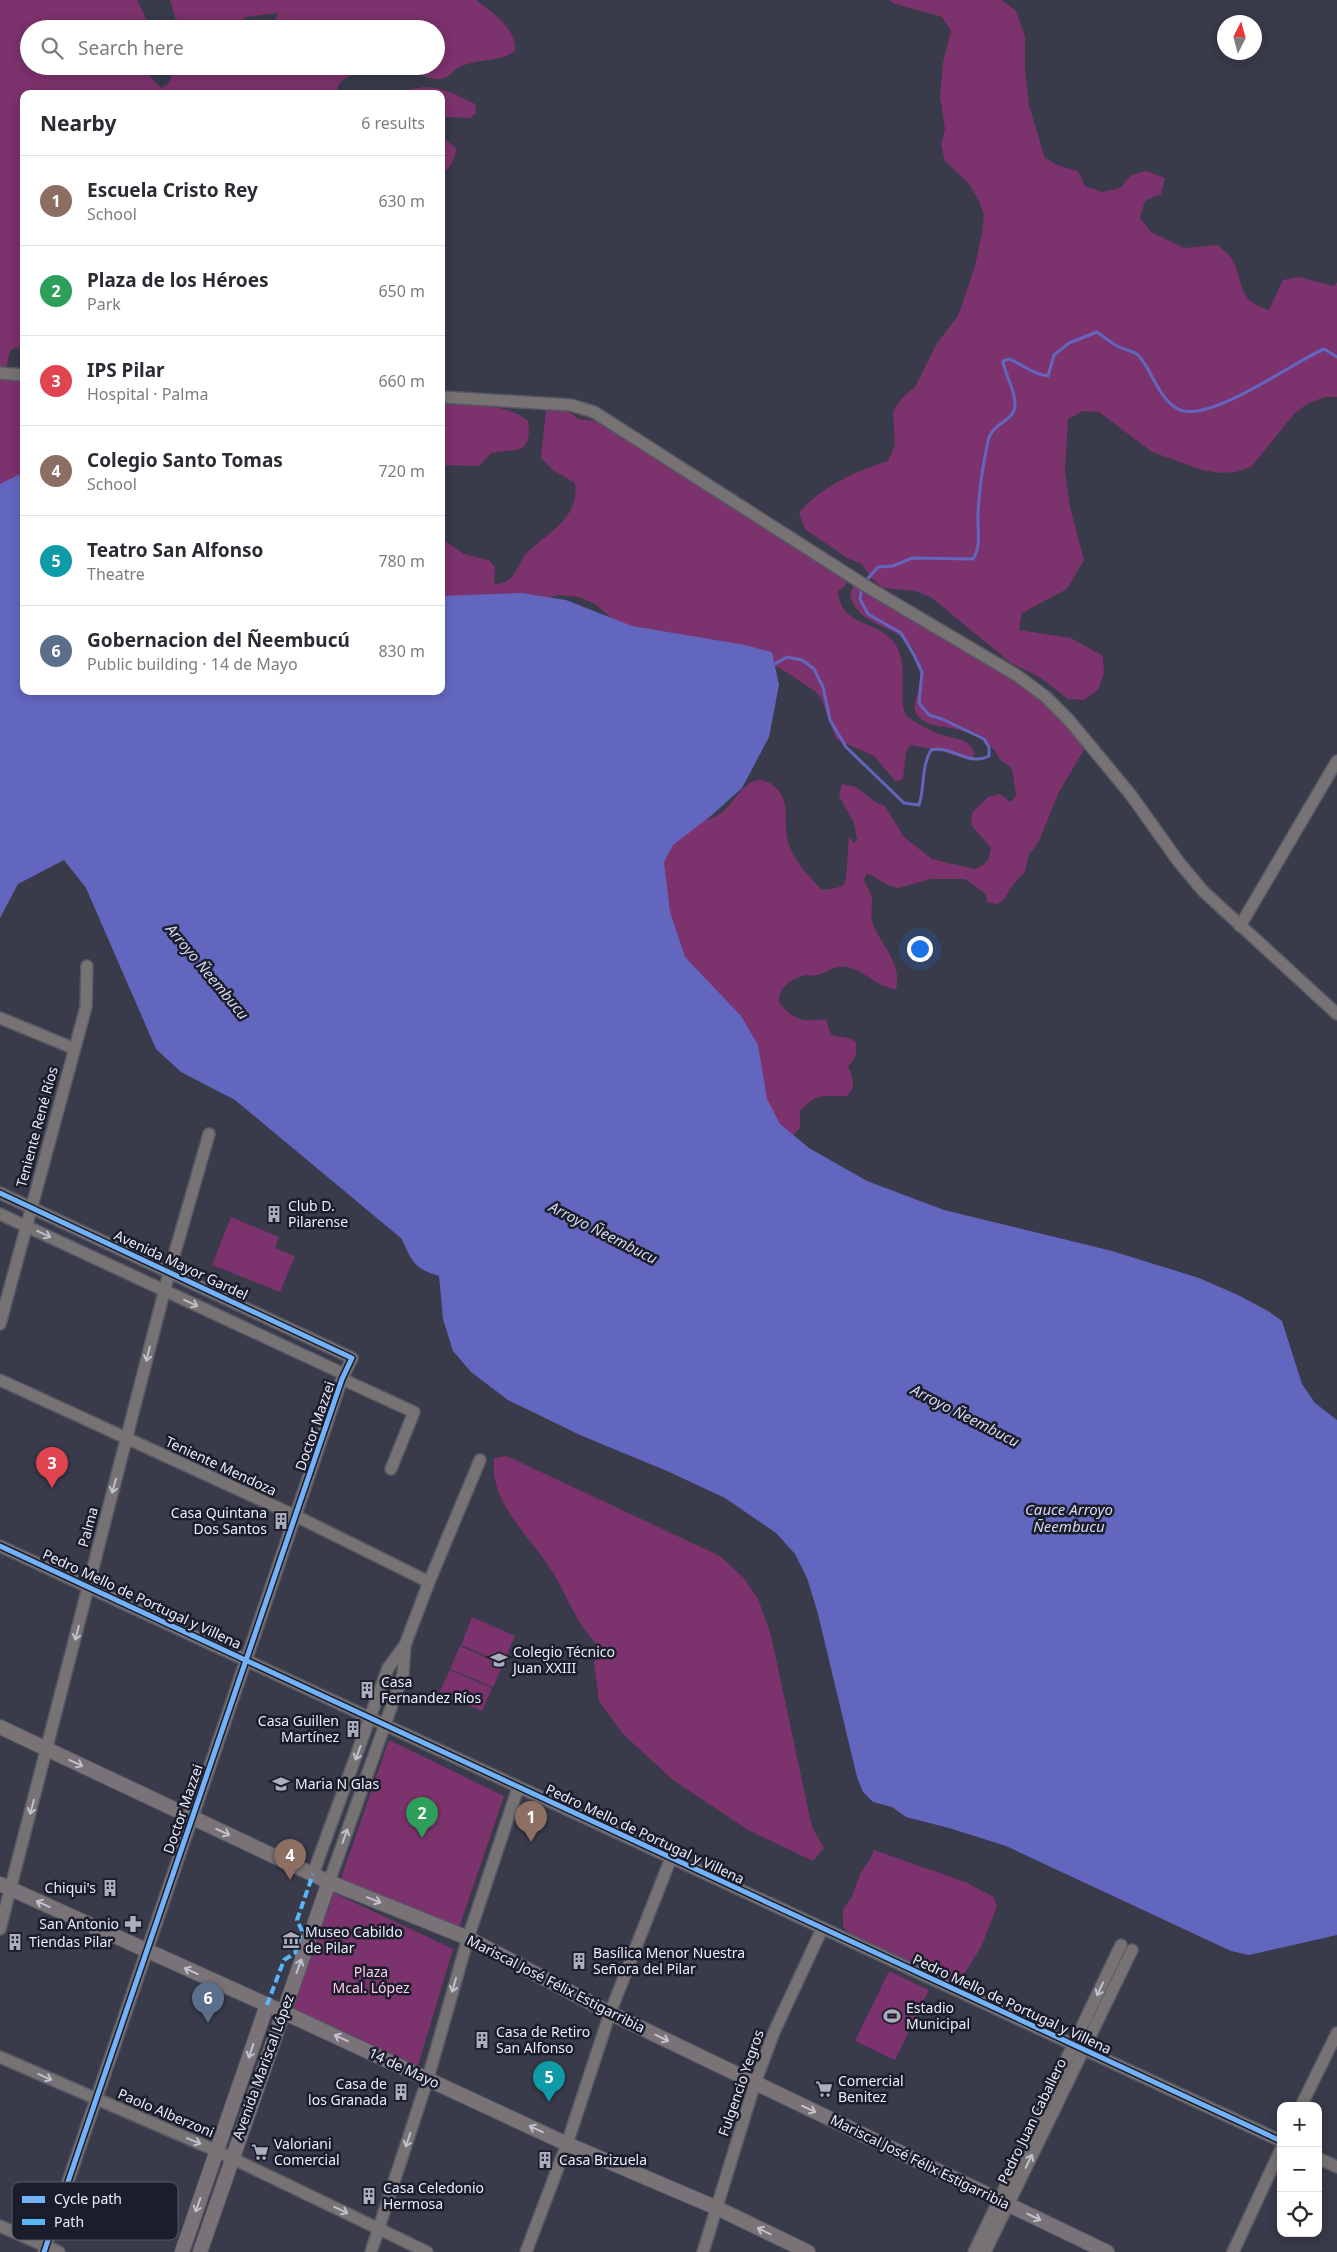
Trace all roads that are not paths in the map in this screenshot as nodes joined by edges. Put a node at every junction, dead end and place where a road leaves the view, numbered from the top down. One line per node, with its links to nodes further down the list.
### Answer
1 (0, 373): 2 (street)
2 (20, 375)
3 (445, 396): 5 (street)
4 (1337, 761): 5 (street)
5 (1240, 926): 7 (street)
6 (87, 966): 9 (street, Teniente René Ríos)
7 (1337, 1014)
8 (0, 1018): 9 (street)
9 (73, 1048): 12 (street, Teniente René Ríos)
10 (209, 1134): 15 (street, Palma)
11 (0, 1193): 12 (street, Avenida Mayor Gardel)
12 (32, 1208): 14 (street, Teniente René Ríos); 15 (street, Avenida Mayor Gardel)
13 (0, 1214): 14 (street)
14 (27, 1226): 16 (street, one-way to 16); 17 (street, Teniente René Ríos)
15 (169, 1272): 16 (street, Palma); 18 (street, Avenida Mayor Gardel)
16 (164, 1290): 19 (street, one-way to 19); 21 (street, Palma, one-way to 21)
17 (0, 1324)
18 (352, 1358): 19 (street, Doctor Mazzei)
19 (343, 1377): 23 (street); 24 (street, Doctor Mazzei)
20 (0, 1380): 21 (street, Teniente Mendoza)
21 (127, 1439): 24 (street, Teniente Mendoza); 27 (street, Palma, one-way to 27)
22 (480, 1460): 26 (street)
23 (391, 1469)
24 (296, 1516): 26 (street, Teniente Mendoza); 29 (street, Doctor Mazzei)
25 (0, 1546): 27 (street, Pedro Mello de Portugal y Villena)
26 (429, 1582): 28 (street)
27 (89, 1585): 29 (street, Pedro Mello de Portugal y Villena); 33 (street, Palma, one-way to 33)
28 (405, 1645): 30 (street); 31 (street)
29 (247, 1662): 30 (street, Pedro Mello de Portugal y Villena); 35 (street, Doctor Mazzei)
30 (370, 1719): 31 (street, Pedro Mello de Portugal y Villena); 37 (street, one-way to 37)
31 (385, 1726): 34 (street, Pedro Mello de Portugal y Villena); 38 (street, one-way to 31)
32 (0, 1727): 33 (main road, Mariscal José Félix Estigarribia)
33 (47, 1749): 35 (main road, Mariscal José Félix Estigarribia, one-way to 35); 39 (street, Palma, one-way to 39)
34 (518, 1788): 36 (street, Pedro Mello de Portugal y Villena); 42 (street)
35 (192, 1817): 37 (main road, Mariscal José Félix Estigarribia, one-way to 37); 44 (street, Doctor Mazzei)
36 (671, 1858): 41 (street, Pedro Mello de Portugal y Villena); 47 (street)
37 (313, 1874): 38 (main road, Mariscal José Félix Estigarribia)
38 (329, 1882): 42 (main road, Mariscal José Félix Estigarribia, one-way to 42); 46 (main road, Avenida Mariscal López, one-way to 38)
39 (5, 1886): 40 (street, Palma); 44 (main road, 14 de Mayo, one-way to 39)
40 (0, 1929)
41 (822, 1929): 50 (street, Pedro Mello de Portugal y Villena); 53 (street, Fulgencio Yegros)
42 (468, 1938): 47 (main road, Mariscal José Félix Estigarribia); 52 (street, one-way to 52)
43 (1126, 1948): 50 (street, Pedro Juan Caballero)
44 (147, 1951): 45 (main road, 14 de Mayo, one-way to 44); 54 (street, Doctor Mazzei)
45 (267, 2005): 46 (main road, 14 de Mayo); 59 (main road, Avenida Mariscal López, one-way to 59)
46 (283, 2012): 52 (main road, 14 de Mayo, one-way to 46); 60 (main road, Avenida Mariscal López)
47 (610, 2013): 53 (main road, Mariscal José Félix Estigarribia, one-way to 53); 58 (street)
48 (1337, 2033): 55 (street)
49 (1337, 2044): 56 (street)
50 (1079, 2047): 57 (street, Pedro Mello de Portugal y Villena); 66 (street, Pedro Juan Caballero)
51 (0, 2057): 54 (street, Paolo Alberzoni, one-way to 54)
52 (428, 2078): 58 (main road, 14 de Mayo, one-way to 52); 69 (street, one-way to 69)
53 (755, 2083): 66 (main road, Mariscal José Félix Estigarribia, one-way to 66); 67 (street, Fulgencio Yegros)
54 (95, 2100): 59 (street, Paolo Alberzoni, one-way to 59); 65 (street, Doctor Mazzei)
55 (1304, 2102)
56 (1311, 2102)
57 (1277, 2138)
58 (567, 2144): 67 (main road, 14 de Mayo); 78 (street)
59 (217, 2151): 60 (street, Paolo Alberzoni); 74 (main road, Avenida Mariscal López, one-way to 74)
60 (231, 2158): 69 (street, Paolo Alberzoni, one-way to 69); 75 (main road, Avenida Mariscal López)
61 (1277, 2158): 84 (street)
62 (1322, 2160): 63 (street)
63 (1337, 2167)
64 (1277, 2174): 85 (street)
65 (67, 2182)
66 (1003, 2201): 81 (street, Pedro Juan Caballero); 82 (street, Pedro Juan Caballero); 83 (main road, Mariscal José Félix Estigarribia, one-way to 83)
67 (717, 2208): 79 (street, Fulgencio Yegros); 80 (main road, 14 de Mayo, one-way to 67)
68 (0, 2226): 70 (street)
69 (379, 2228): 76 (street); 77 (street, Paolo Alberzoni)
70 (12, 2232)
71 (27, 2240): 72 (street)
72 (45, 2249): 73 (street)
73 (59, 2252)
74 (182, 2252)
75 (200, 2252)
76 (370, 2252)
77 (428, 2252)
78 (526, 2252)
79 (703, 2252)
80 (808, 2252)
81 (974, 2252)
82 (986, 2252)
83 (1107, 2252)
84 (1233, 2252)
85 (1240, 2252)

